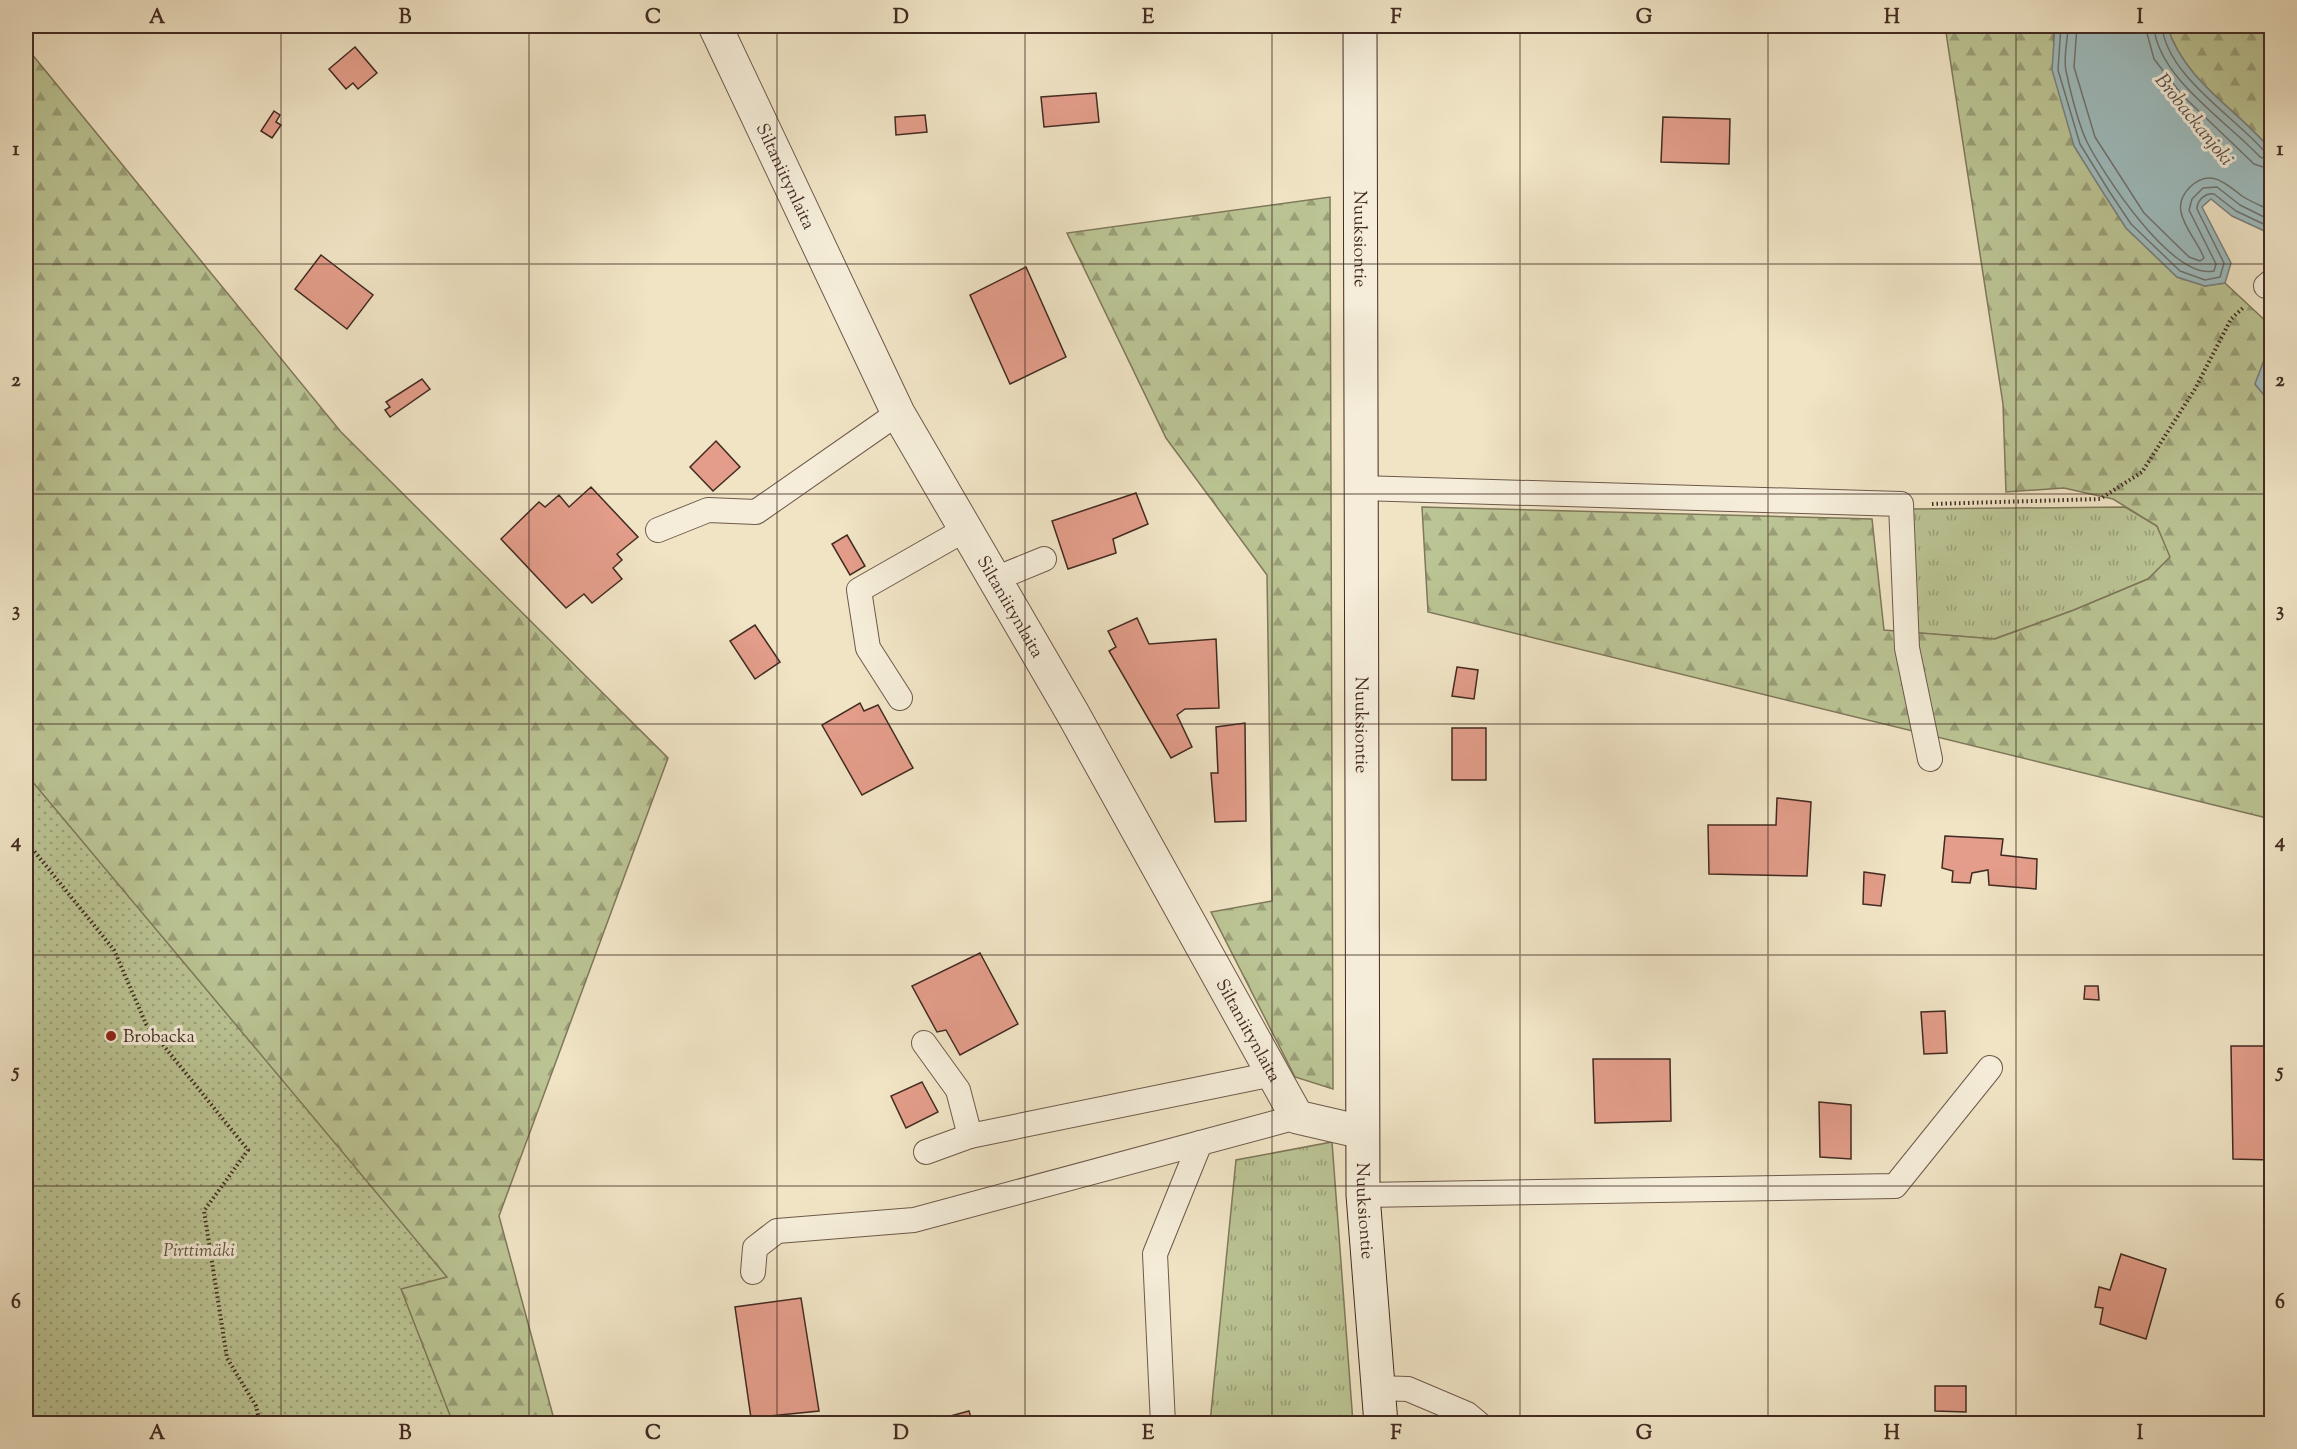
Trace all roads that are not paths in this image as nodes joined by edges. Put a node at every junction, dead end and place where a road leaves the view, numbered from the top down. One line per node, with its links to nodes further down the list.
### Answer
1 (715, 26): 3 (street, Siltaniitynlaita)
2 (1360, 26): 4 (street, Nuuksiontie)
3 (898, 413): 5 (street, Siltaniitynlaita); 6 (lane)
4 (1360, 488): 10 (lane); 15 (street, Nuuksiontie)
5 (966, 529): 8 (street, Siltaniitynlaita); 9 (lane)
6 (658, 531)
7 (1044, 559): 8 (lane)
8 (995, 579): 13 (street, Siltaniitynlaita)
9 (900, 698)
10 (1930, 759)
11 (924, 1043): 16 (lane)
12 (1990, 1068): 19 (lane)
13 (1273, 1074): 14 (street, Siltaniitynlaita); 16 (lane)
14 (1297, 1117): 15 (street); 17 (lane)
15 (1362, 1132): 19 (street, Nuuksiontie)
16 (970, 1136): 18 (lane)
17 (1200, 1143): 20 (lane); 22 (lane)
18 (926, 1152)
19 (1363, 1195): 21 (street, Nuuksiontie)
20 (753, 1272)
21 (1376, 1388): 23 (street, Nuuksiontie); 24 (lane)
22 (1163, 1424)
23 (1381, 1424)
24 (1479, 1424)

